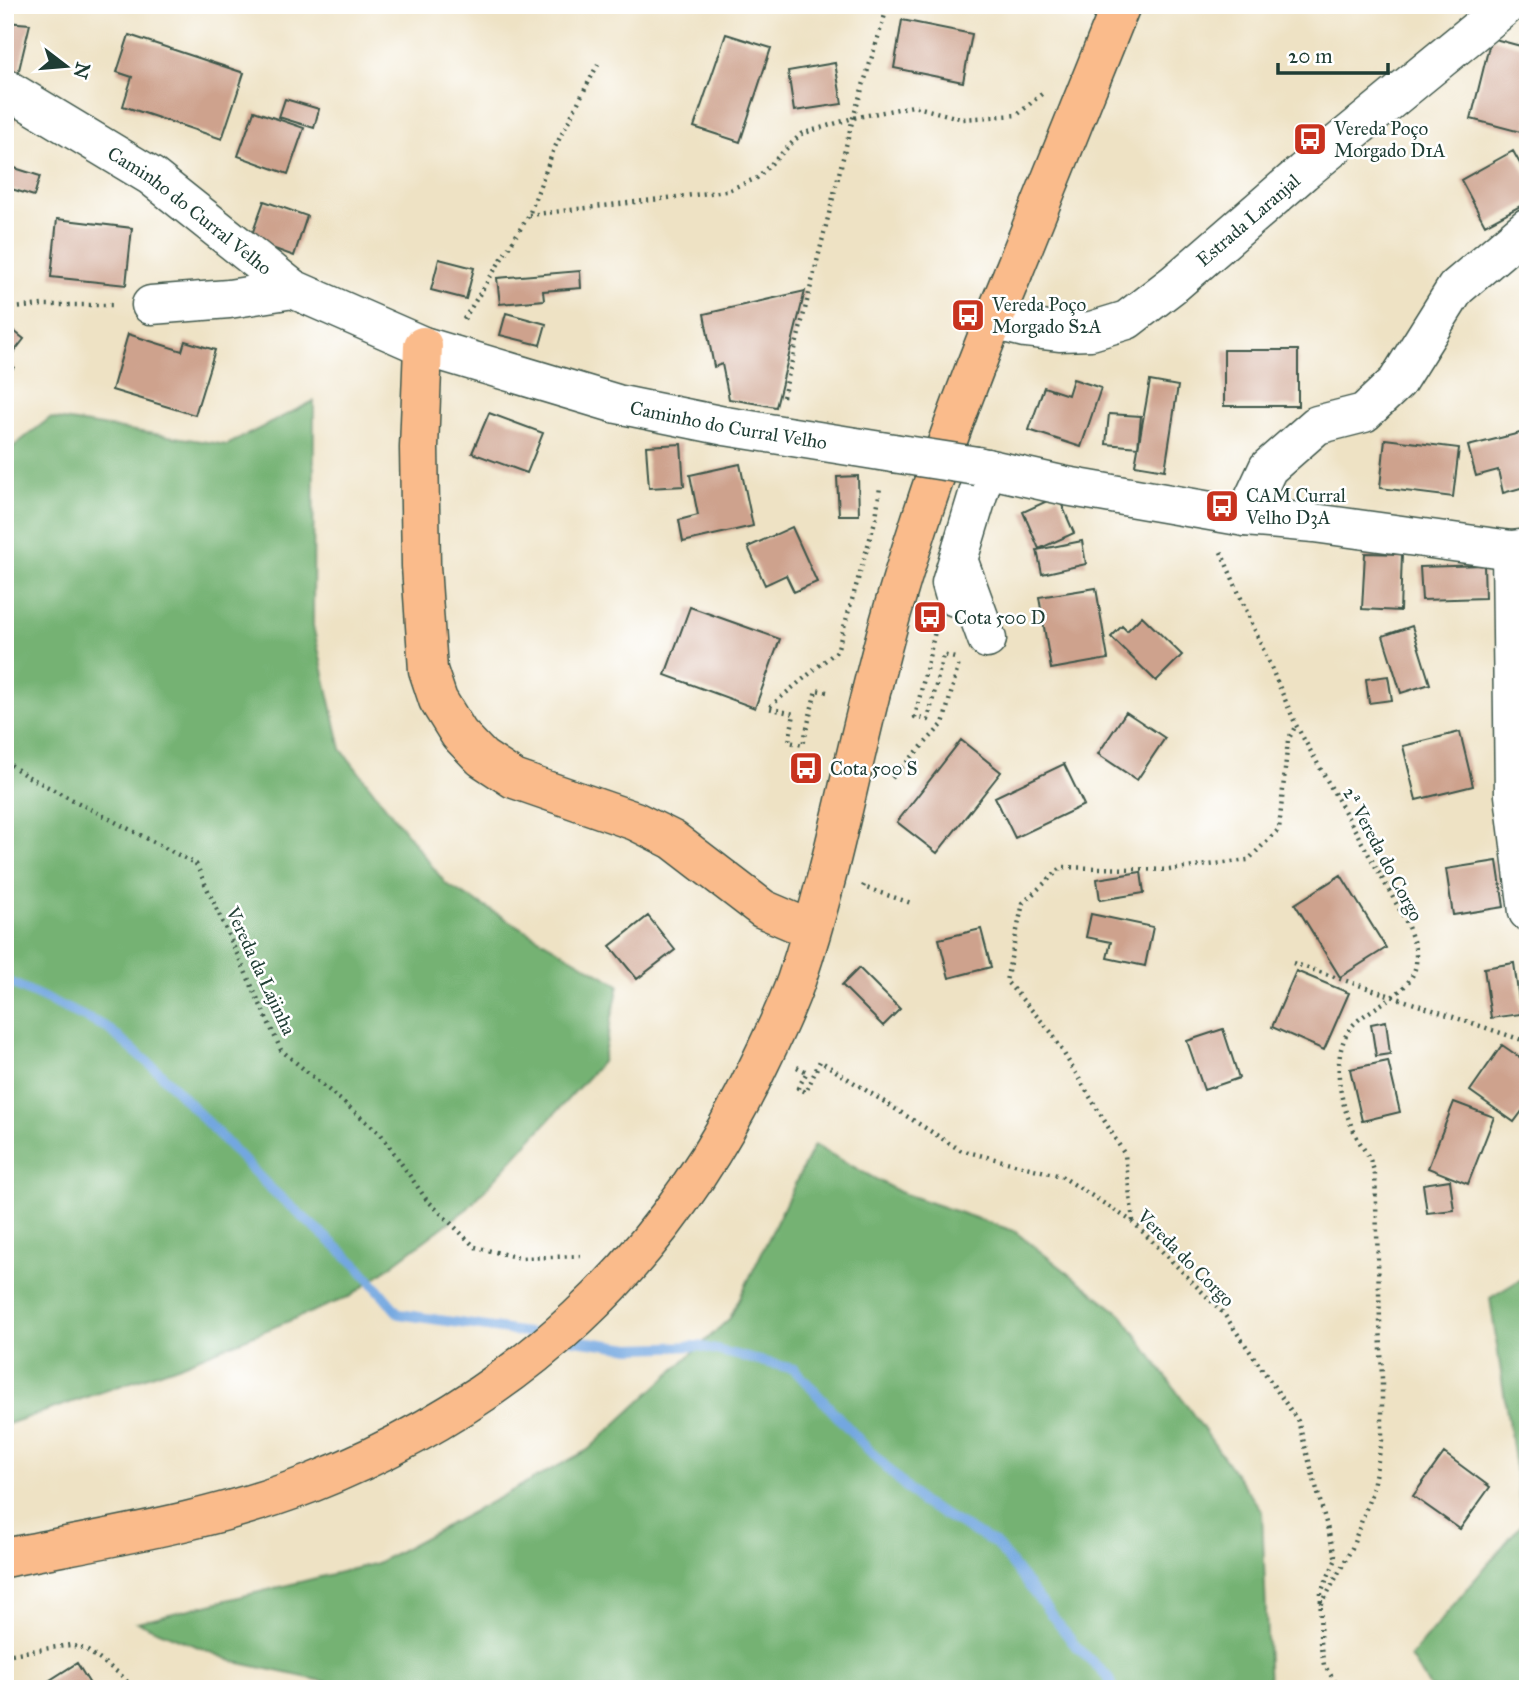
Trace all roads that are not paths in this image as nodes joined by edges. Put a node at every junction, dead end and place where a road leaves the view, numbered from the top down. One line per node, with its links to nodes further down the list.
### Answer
1 (1507, 5): 7 (street, Estrada Laranjal)
2 (1136, 10): 7 (main road, bridge)
3 (5, 88): 5 (street, Caminho do Curral Velho)
4 (1528, 227): 10 (street)
5 (293, 289): 6 (street); 8 (street, Caminho do Curral Velho)
6 (151, 305)
7 (993, 320): 16 (main road)
8 (423, 346): 9 (street, Caminho do Curral Velho, bridge); 16 (main road)
9 (982, 467): 10 (street, Caminho do Curral Velho); 12 (street)
10 (1245, 517): 11 (street, Caminho do Curral Velho)
11 (1519, 549): 15 (street)
12 (958, 559): 13 (street); 14 (street)
13 (956, 597)
14 (974, 649)
15 (1528, 912)
16 (812, 930): 17 (main road)
17 (5, 1558)

